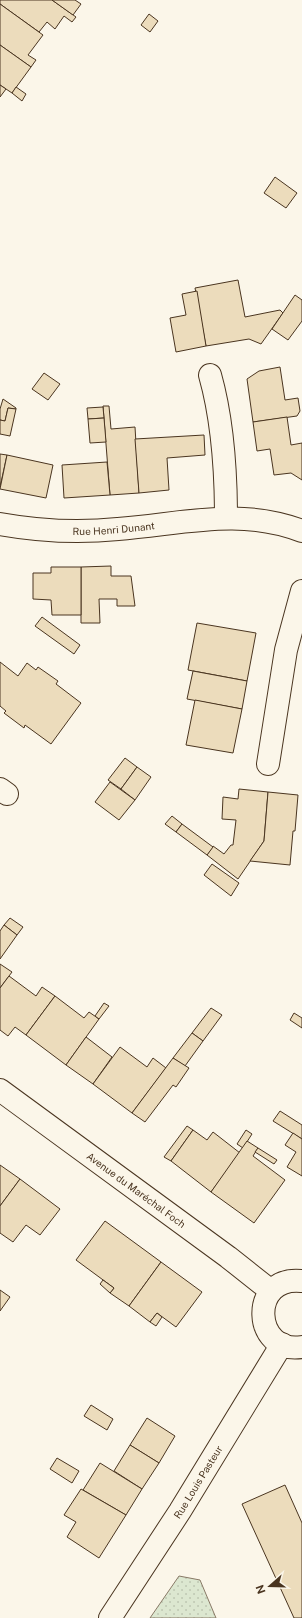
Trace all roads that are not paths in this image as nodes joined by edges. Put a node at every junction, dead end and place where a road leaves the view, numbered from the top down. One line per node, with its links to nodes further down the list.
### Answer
1 (210, 374): 2 (street)
2 (226, 518): 3 (street, Rue Henri Dunant); 4 (street, Rue Henri Dunant)
3 (0, 524)
4 (302, 531)
5 (302, 591): 6 (street)
6 (268, 764)
7 (0, 1090): 9 (street, Avenue du Maréchal Foch)
8 (302, 1281): 9 (street)
9 (272, 1291): 10 (street)
10 (292, 1346): 11 (street, Rue Louis Pasteur)
11 (110, 1618)

